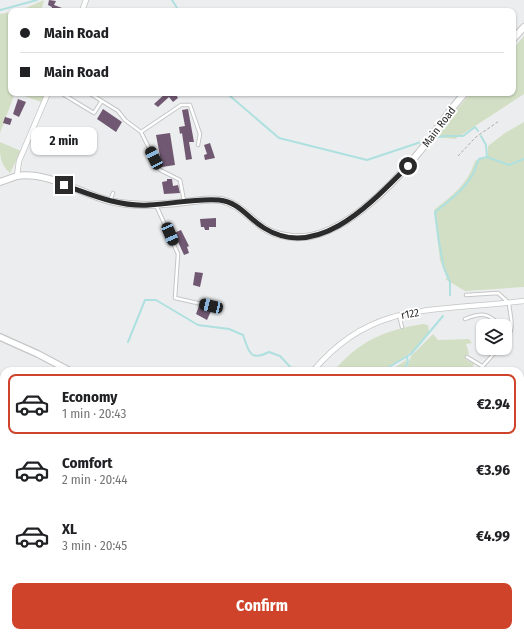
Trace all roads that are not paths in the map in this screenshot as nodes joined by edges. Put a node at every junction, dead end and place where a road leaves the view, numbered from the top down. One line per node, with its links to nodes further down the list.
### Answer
1 (524, 27): 2 (main road)
2 (516, 36)
3 (47, 96): 10 (street)
4 (66, 96): 7 (lane)
5 (93, 96): 7 (lane)
6 (462, 96): 14 (main road, Main Road)
7 (101, 102): 8 (lane)
8 (141, 132): 9 (lane); 14 (lane)
9 (198, 146)
10 (17, 176): 11 (main road, Main Road); 13 (main road, Main Road)
11 (0, 182)
12 (113, 193): 13 (lane)
13 (110, 201): 15 (main road, Main Road)
14 (185, 202): 15 (main road, Main Road)
15 (156, 205): 19 (lane)
16 (466, 295): 18 (lane)
17 (524, 301): 18 (street, r122)
18 (509, 303): 20 (street, r122); 23 (lane)
19 (211, 306)
20 (399, 315): 24 (lane); 30 (street, r122)
21 (465, 319): 22 (lane)
22 (493, 319)
23 (511, 319)
24 (402, 327)
25 (0, 337): 29 (street)
26 (492, 355): 28 (lane)
27 (468, 356): 28 (lane)
28 (482, 366)
29 (62, 367)
30 (316, 367)

